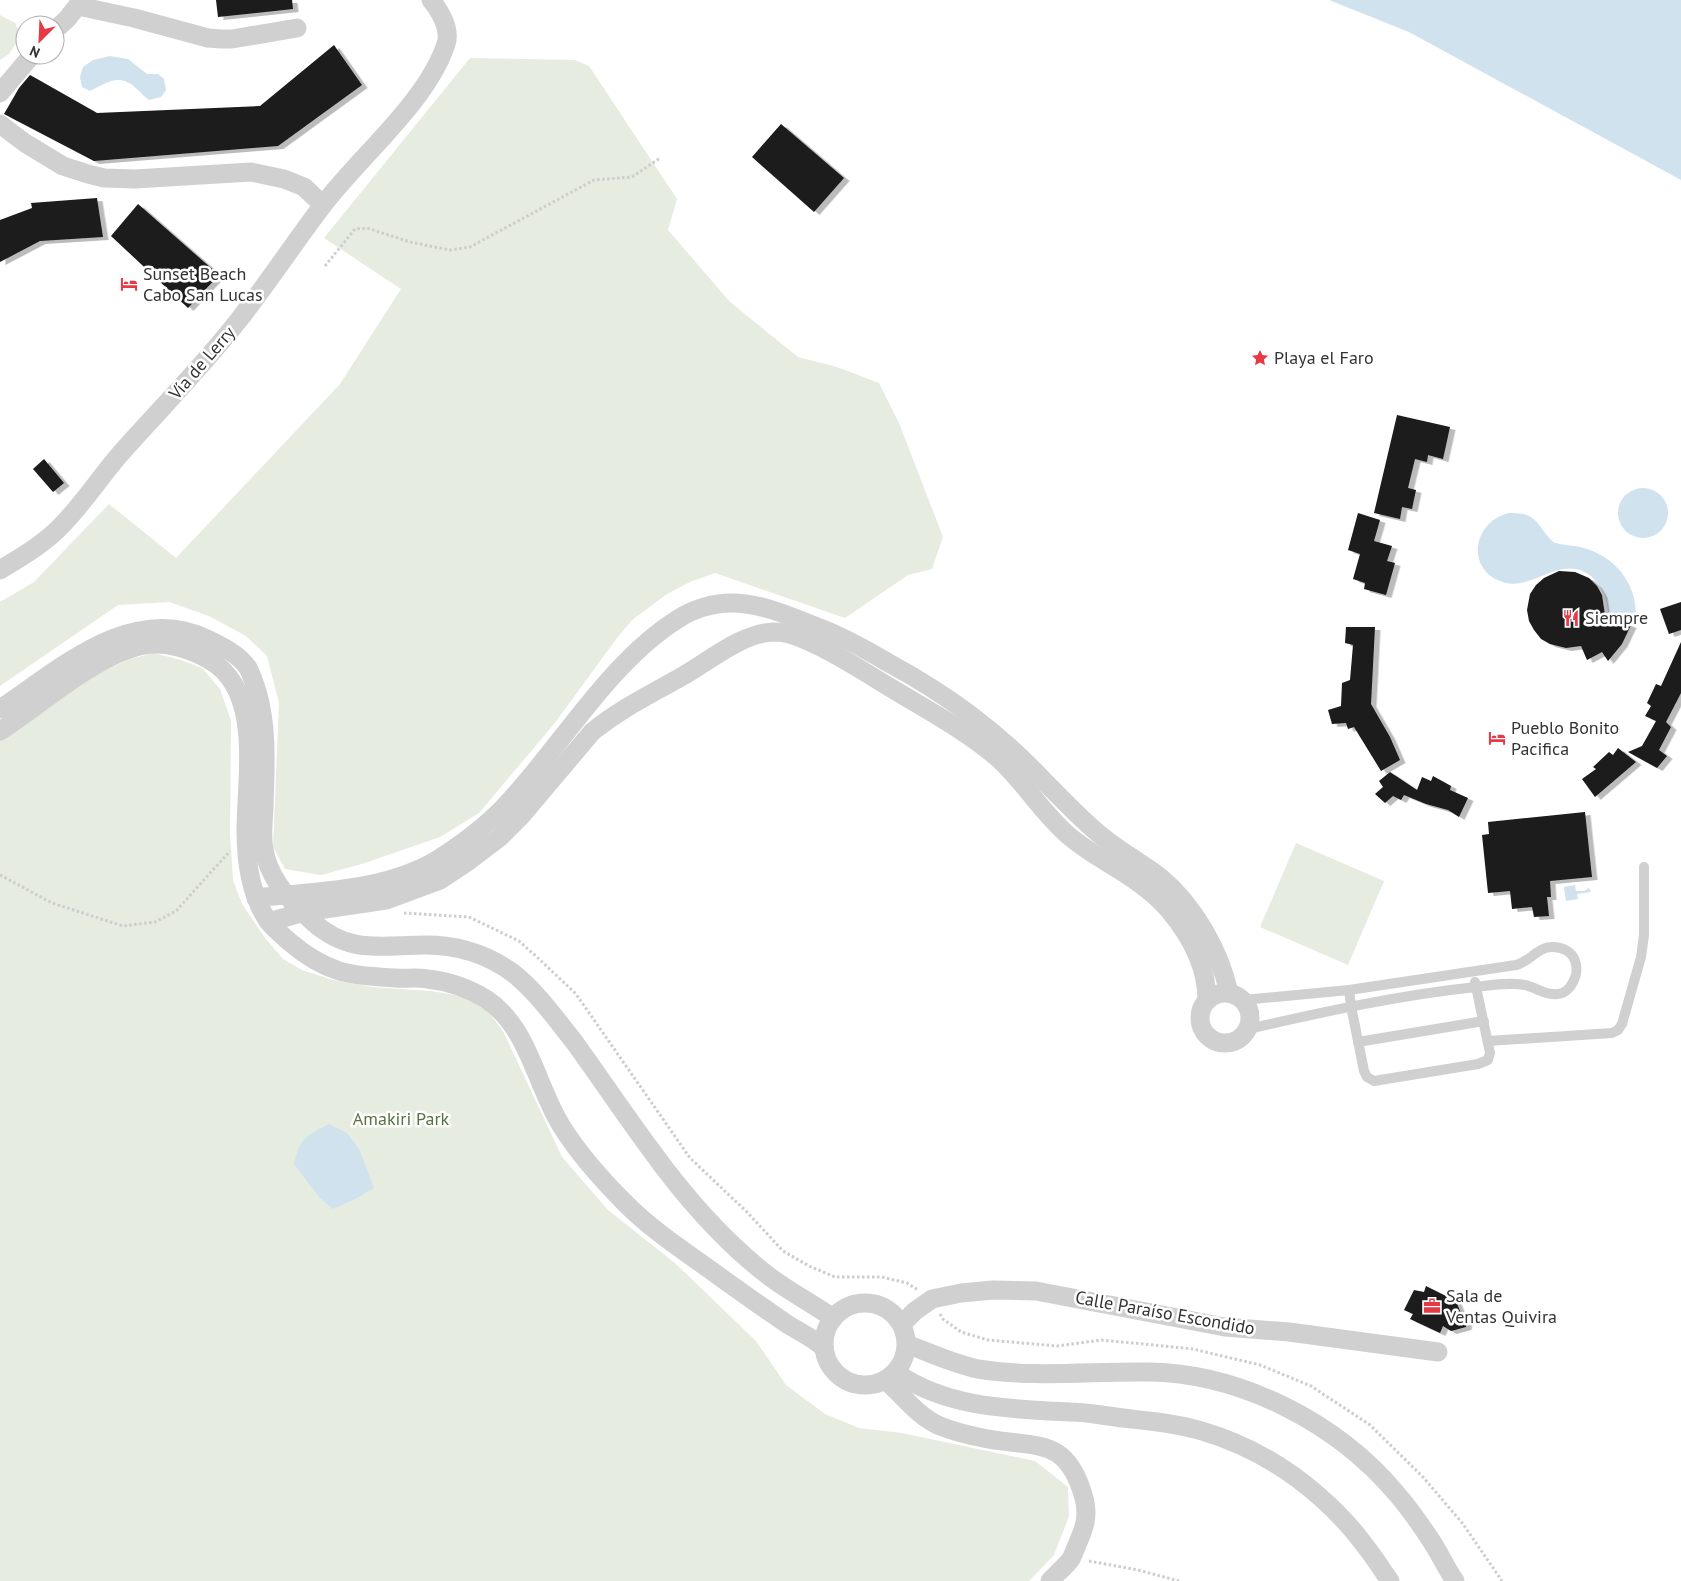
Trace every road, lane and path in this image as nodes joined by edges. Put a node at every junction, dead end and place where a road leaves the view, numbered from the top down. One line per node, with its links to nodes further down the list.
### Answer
1 (430, 0): 9 (street, Vía de Lerry)
2 (80, 3): 3 (street); 4 (street)
3 (65, 19)
4 (297, 28)
5 (23, 65): 6 (street)
6 (0, 92)
7 (0, 124): 9 (street)
8 (660, 158): 10 (path)
9 (323, 205): 11 (street, Vía de Lerry)
10 (325, 266)
11 (0, 570)
12 (0, 709): 17 (street)
13 (0, 731): 14 (street)
14 (246, 834): 16 (path); 18 (street)
15 (1644, 867): 30 (lane)
16 (0, 875)
17 (286, 895): 18 (street); 19 (street); 25 (street)
18 (256, 898): 21 (street)
19 (304, 912): 21 (street); 26 (street); 33 (street)
20 (404, 913): 32 (path)
21 (269, 922): 36 (street)
22 (1473, 972): 23 (lane); 23 (lane); 24 (lane)
23 (1476, 986): 27 (lane); 28 (lane)
24 (1349, 990): 25 (lane); 27 (lane)
25 (1236, 997): 26 (street); 29 (street)
26 (1207, 1000): 29 (street)
27 (1351, 1006): 29 (lane); 31 (lane)
28 (1484, 1021): 30 (lane); 31 (lane)
29 (1248, 1029)
30 (1488, 1041): 31 (lane)
31 (1358, 1042)
32 (932, 1299): 34 (street, Calle Paraíso Escondido); 37 (street, Calle Paraíso Escondido)
33 (833, 1318): 34 (street); 36 (street)
34 (902, 1324): 35 (street)
35 (906, 1344): 38 (street); 43 (street)
36 (824, 1348): 38 (street)
37 (1438, 1352)
38 (890, 1376): 39 (street); 42 (street)
39 (1071, 1559): 40 (street); 41 (path)
40 (1050, 1581)
41 (1180, 1581)
42 (1390, 1581)
43 (1455, 1581)

